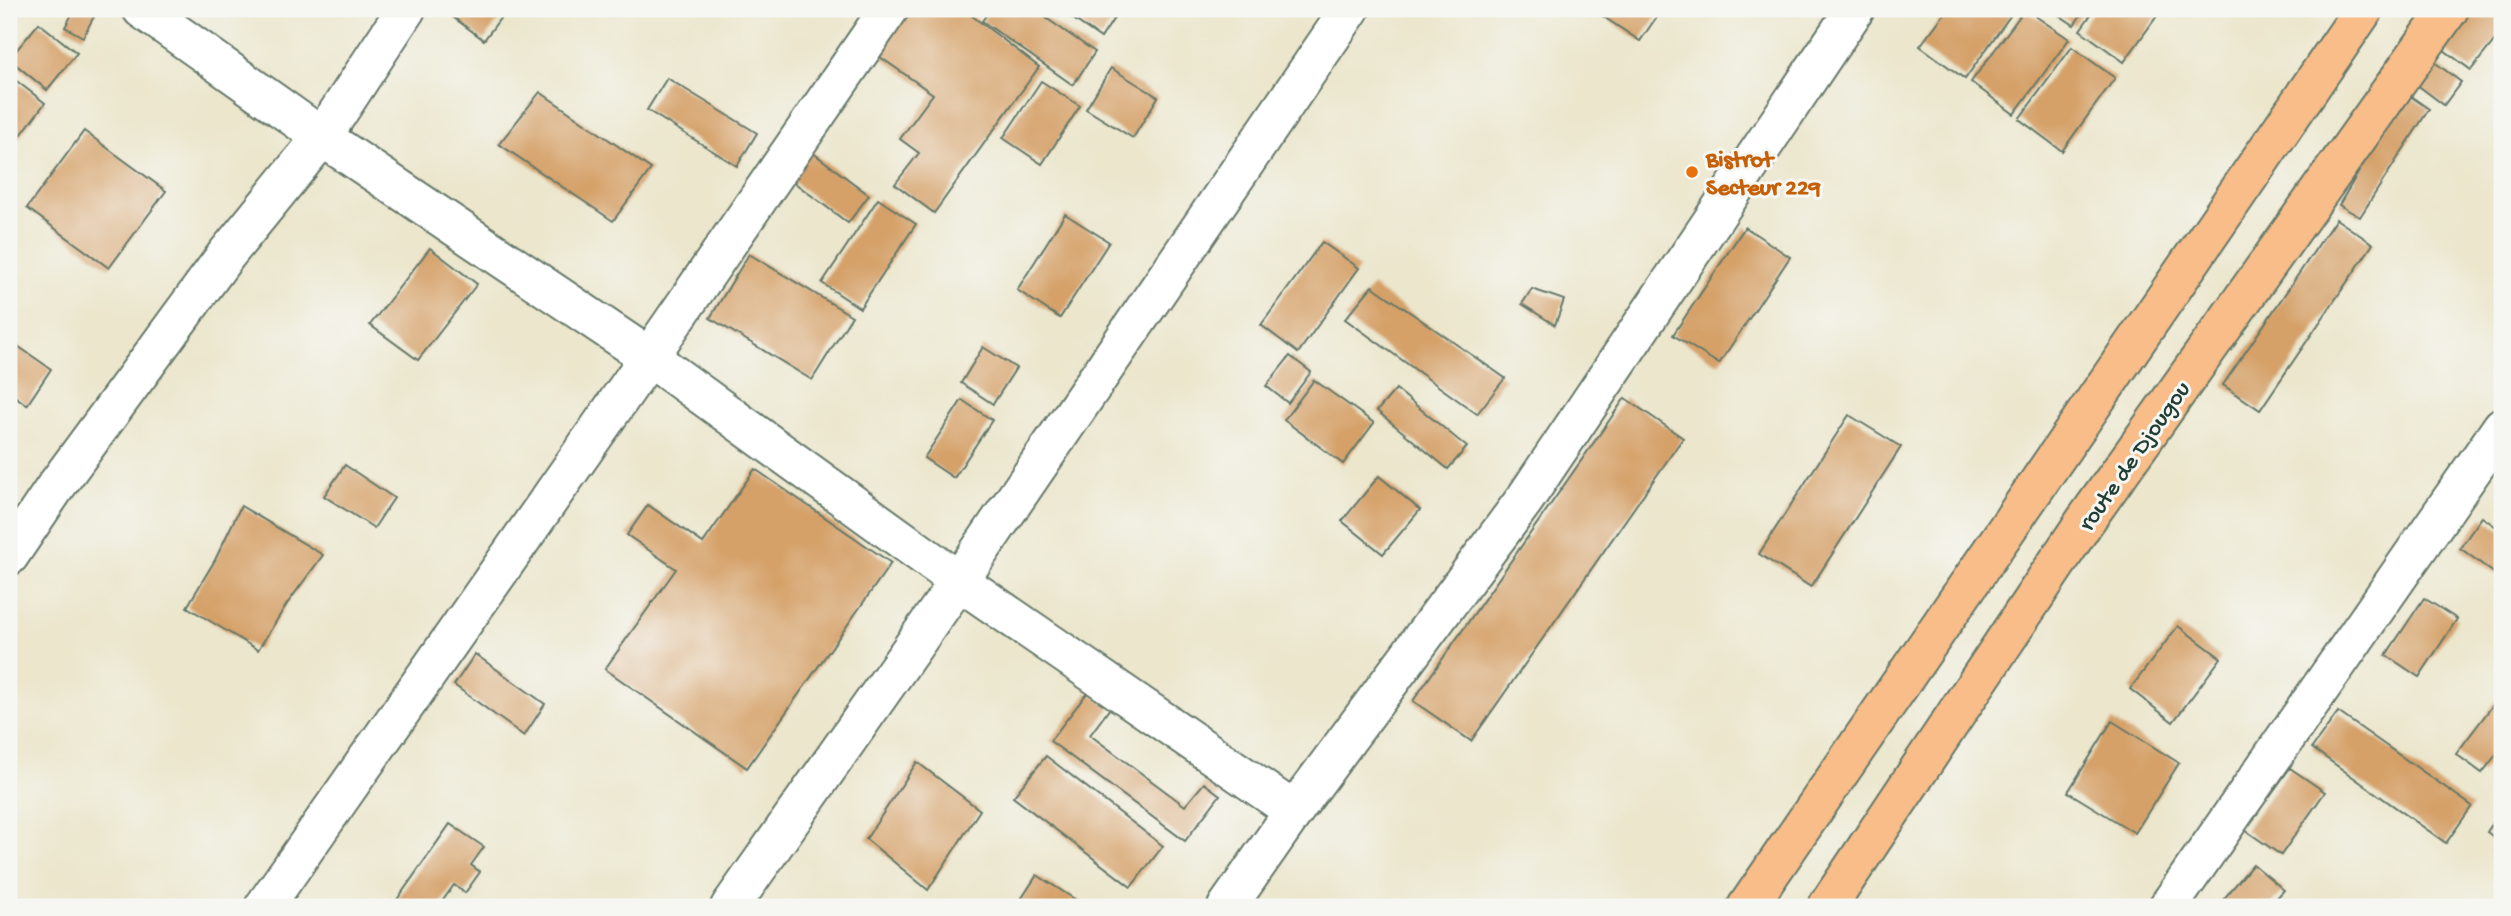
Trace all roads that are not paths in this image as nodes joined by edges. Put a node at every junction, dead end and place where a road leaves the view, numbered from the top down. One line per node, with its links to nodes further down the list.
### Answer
1 (142, 9): 8 (street)
2 (406, 9): 8 (street)
3 (889, 9): 9 (street)
4 (1350, 9): 12 (street)
5 (1855, 9): 13 (street)
6 (2364, 9): 17 (highway)
7 (2449, 9): 18 (highway, route de Djougou)
8 (322, 137): 9 (street); 11 (street)
9 (649, 358): 12 (street); 14 (street)
10 (2502, 427): 19 (street)
11 (9, 556)
12 (959, 581): 13 (street); 15 (street)
13 (1294, 811): 16 (street)
14 (264, 907)
15 (730, 907)
16 (1227, 907)
17 (1747, 907)
18 (1827, 907)
19 (2168, 907)

